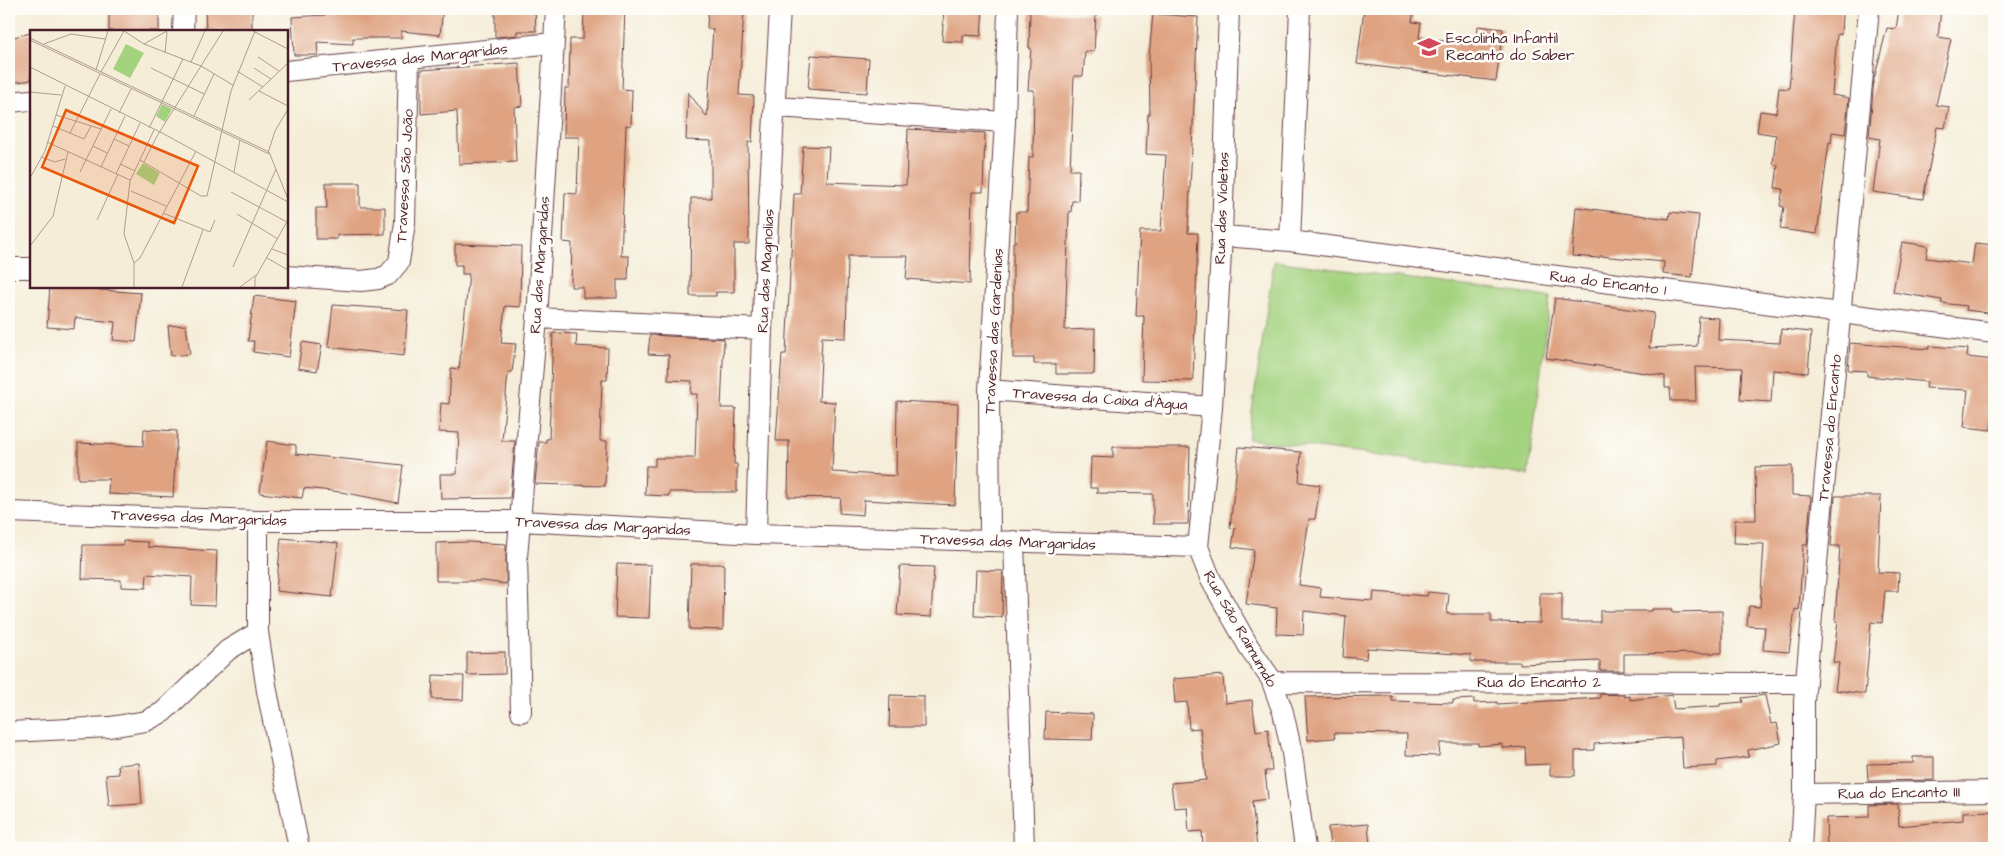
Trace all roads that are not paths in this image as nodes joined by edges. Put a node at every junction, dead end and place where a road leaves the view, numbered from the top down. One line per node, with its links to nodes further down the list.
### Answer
1 (184, 9): 8 (street)
2 (556, 9): 9 (street, Rua das Margaridas)
3 (780, 9): 14 (street, Rua das Magnolias)
4 (1008, 9): 15 (street, Travessa das Gardenias)
5 (1229, 9): 16 (street, Rua das Violetas)
6 (1300, 9): 17 (street)
7 (1869, 9): 21 (street, Travessa do Encanto)
8 (183, 30)
9 (554, 43): 10 (street, Travessa das Margaridas); 22 (street, Rua das Margaridas)
10 (409, 60): 11 (street, Travessa das Margaridas); 20 (street, Travessa São João)
11 (288, 71)
12 (30, 100): 13 (street)
13 (9, 102)
14 (776, 107): 15 (street); 23 (street, Rua das Magnolias)
15 (1005, 122): 25 (street, Travessa das Gardenias)
16 (1222, 236): 17 (street, Rua do Encanto 1); 26 (street, Rua das Violetas)
17 (1290, 241): 21 (street, Rua do Encanto 1)
18 (9, 268): 19 (street)
19 (30, 268)
20 (288, 276)
21 (1840, 313): 24 (street, Rua do Encanto 1); 36 (street, Travessa do Encanto)
22 (537, 318): 23 (street); 29 (street, Rua das Margaridas)
23 (762, 329): 30 (street, Rua das Magnolias)
24 (1994, 333)
25 (989, 390): 26 (street, Travessa da Caixa d'Água); 31 (street, Travessa das Gardenias)
26 (1212, 408): 33 (street, Rua São Raimumdo)
27 (9, 512): 28 (street, Travessa das Margaridas)
28 (258, 520): 29 (street, Travessa das Margaridas); 34 (street)
29 (521, 521): 30 (street, Travessa das Margaridas); 37 (street, Rua das Margaridas)
30 (756, 534): 31 (street, Travessa das Margaridas)
31 (990, 539): 32 (street, Travessa das Margaridas)
32 (1014, 541): 33 (street, Travessa das Margaridas); 42 (street)
33 (1198, 547): 35 (street, Rua São Raimumdo)
34 (258, 632): 38 (street); 41 (street)
35 (1272, 682): 36 (street, Rua do Encanto 2); 43 (street, Rua São Raimumdo)
36 (1806, 683): 40 (street, Travessa do Encanto)
37 (520, 712)
38 (9, 732)
39 (1994, 791): 40 (street, Rua do Encanto III)
40 (1804, 794): 44 (street, Travessa do Encanto)
41 (300, 848)
42 (1024, 848)
43 (1305, 848)
44 (1801, 848)

